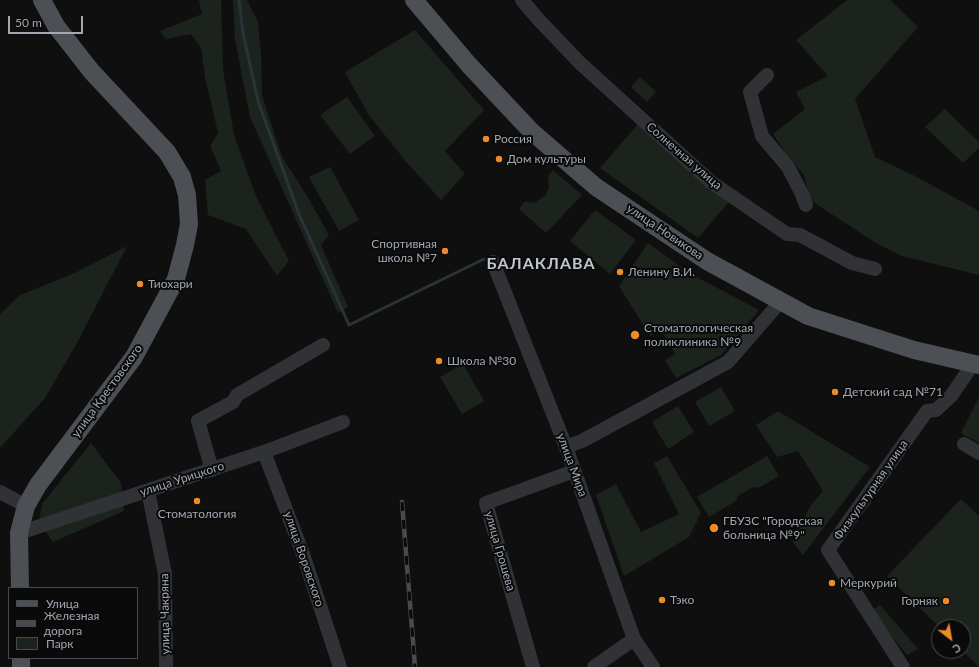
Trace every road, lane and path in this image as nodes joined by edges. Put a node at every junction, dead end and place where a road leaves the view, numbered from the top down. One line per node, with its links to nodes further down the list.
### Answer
1 (42, 0): 20 (main road, улица Крестовского)
2 (414, 0): 8 (main road, улица Новикова)
3 (522, 0): 7 (street, Солнечная улица)
4 (767, 75): 5 (street)
5 (806, 205)
6 (493, 262): 13 (street, улица Мира)
7 (875, 269)
8 (782, 301): 10 (main road, улица Новикова); 13 (street)
9 (324, 345): 16 (street)
10 (976, 365): 29 (street, Физкультурная улица)
11 (343, 422): 14 (street, улица Урицкого)
12 (964, 444): 15 (street)
13 (566, 447): 17 (street, улица Мира)
14 (264, 452): 16 (street, улица Урицкого); 25 (street, улица Воровского)
15 (979, 452)
16 (212, 470): 18 (street, улица Урицкого)
17 (574, 471): 23 (street, улица Мира); 26 (street, улица Грошева)
18 (148, 491): 21 (street, улица Урицкого); 24 (street, улица Чакряна)
19 (0, 492): 20 (street)
20 (26, 506): 21 (main road, улица Крестовского)
21 (19, 533): 22 (main road, улица Крестовского)
22 (20, 587)
23 (634, 639): 27 (street); 28 (street, улица Мира)
24 (166, 667)
25 (340, 667)
26 (533, 667)
27 (594, 667)
28 (653, 667)
29 (903, 667)

